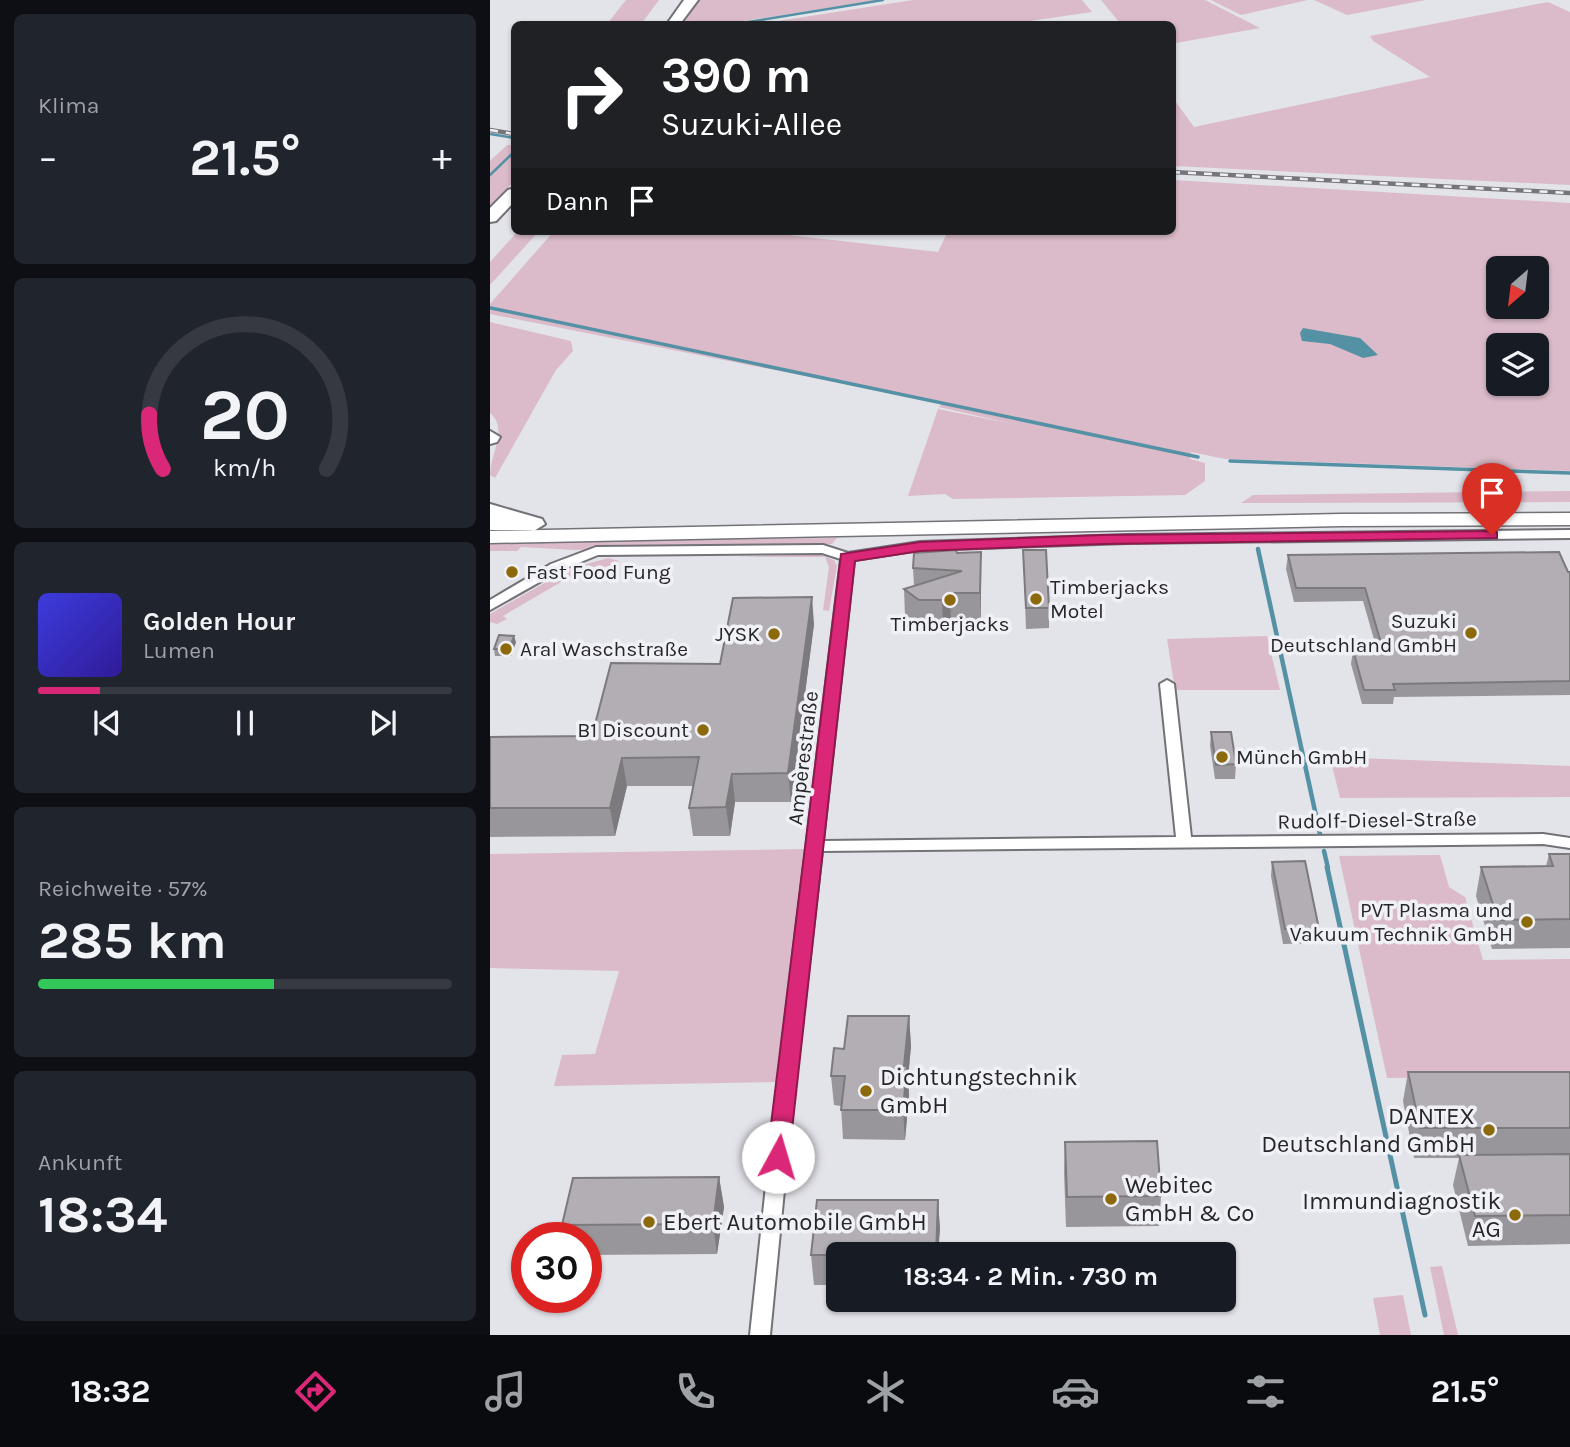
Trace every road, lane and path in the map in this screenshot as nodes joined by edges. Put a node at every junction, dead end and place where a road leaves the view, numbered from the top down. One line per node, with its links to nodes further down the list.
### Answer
1 (673, 0): 3 (highway)
2 (691, 0): 3 (highway)
3 (667, 20)
4 (511, 195): 6 (highway)
5 (511, 215): 7 (highway)
6 (490, 217)
7 (490, 237)
8 (1570, 509): 12 (highway)
9 (490, 511): 12 (highway)
10 (1570, 519): 14 (highway)
11 (490, 524): 12 (main road)
12 (534, 524)
13 (1570, 534): 15 (street)
14 (490, 537)
15 (847, 557): 16 (street); 20 (street, Ampèrestraße)
16 (490, 606)
17 (1167, 684): 18 (street)
18 (1184, 843): 19 (street, Rudolf-Diesel-Straße); 20 (street, Rudolf-Diesel-Straße)
19 (1570, 843)
20 (815, 846): 21 (street, Ampèrestraße)
21 (760, 1335)

